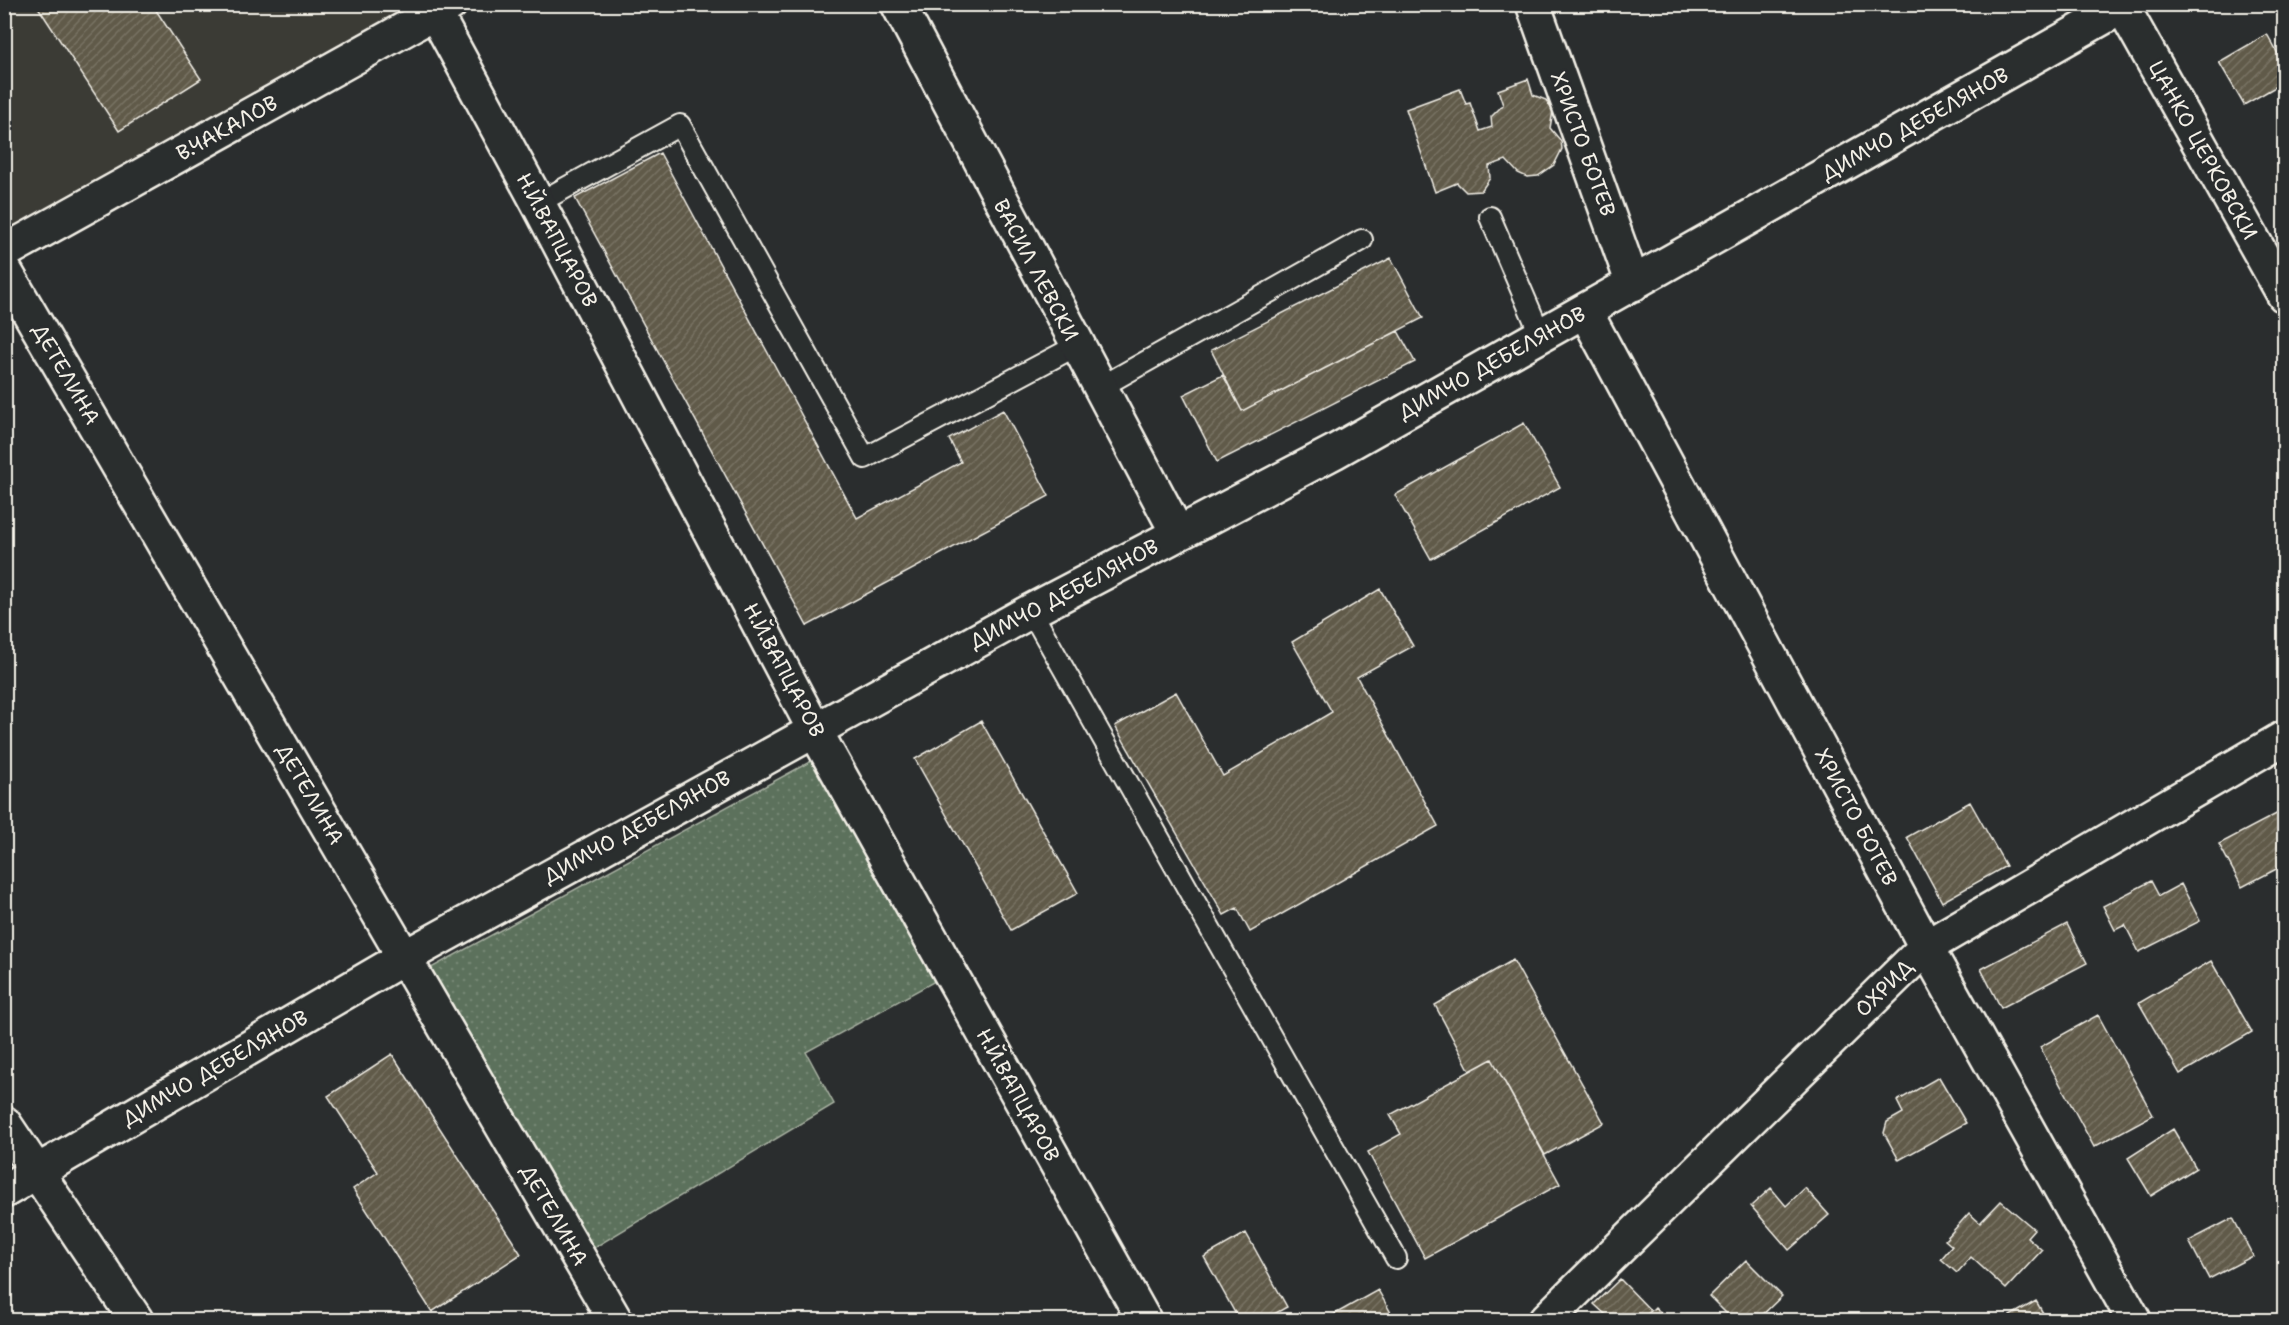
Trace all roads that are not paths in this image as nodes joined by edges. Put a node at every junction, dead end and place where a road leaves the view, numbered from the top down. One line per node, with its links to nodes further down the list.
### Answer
1 (898, 4): 14 (street, ВАСИЛ ЛЕВСКИ)
2 (1533, 4): 10 (street, ХРИСТО БОТЕВ)
3 (2123, 5): 10 (street, ДИМЧО ДЕБЕЛЯНОВ); 11 (street, ЦАНКО ЦЕРКОВСКИ)
4 (443, 7): 5 (street, Н.Й.ВАПЦАРОВ); 8 (street, В.ЧАКАЛОВ)
5 (538, 203): 14 (lane); 18 (street, Н.Й.ВАПЦАРОВ)
6 (1490, 218): 13 (lane)
7 (1362, 240): 15 (lane)
8 (4, 252)
9 (4, 269): 21 (street, ДЕТЕЛИНА)
10 (1633, 284): 12 (street, ДИМЧО ДЕБЕЛЯНОВ)
11 (2284, 295)
12 (1585, 311): 13 (street, ДИМЧО ДЕБЕЛЯНОВ); 20 (street, ХРИСТО БОТЕВ)
13 (1541, 336): 16 (street, ДИМЧО ДЕБЕЛЯНОВ)
14 (1076, 346): 15 (street, ВАСИЛ ЛЕВСКИ)
15 (1099, 388): 16 (street, ВАСИЛ ЛЕВСКИ)
16 (1178, 534): 17 (street, ДИМЧО ДЕБЕЛЯНОВ)
17 (1031, 611): 18 (street, ДИМЧО ДЕБЕЛЯНОВ); 25 (lane)
18 (814, 729): 21 (street, ДИМЧО ДЕБЕЛЯНОВ); 28 (street, Н.Й.ВАПЦАРОВ)
19 (2284, 738): 20 (street, ОХРИД)
20 (1926, 947): 29 (street, ОХРИД); 30 (street, ХРИСТО БОТЕВ)
21 (405, 957): 23 (street, ДИМЧО ДЕБЕЛЯНОВ); 27 (street, ДЕТЕЛИНА)
22 (4, 1123): 23 (street)
23 (37, 1172): 24 (street, ДИМЧО ДЕБЕЛЯНОВ); 26 (street)
24 (4, 1191)
25 (1396, 1258)
26 (136, 1320)
27 (615, 1320)
28 (1144, 1320)
29 (1546, 1320)
30 (2134, 1320)

